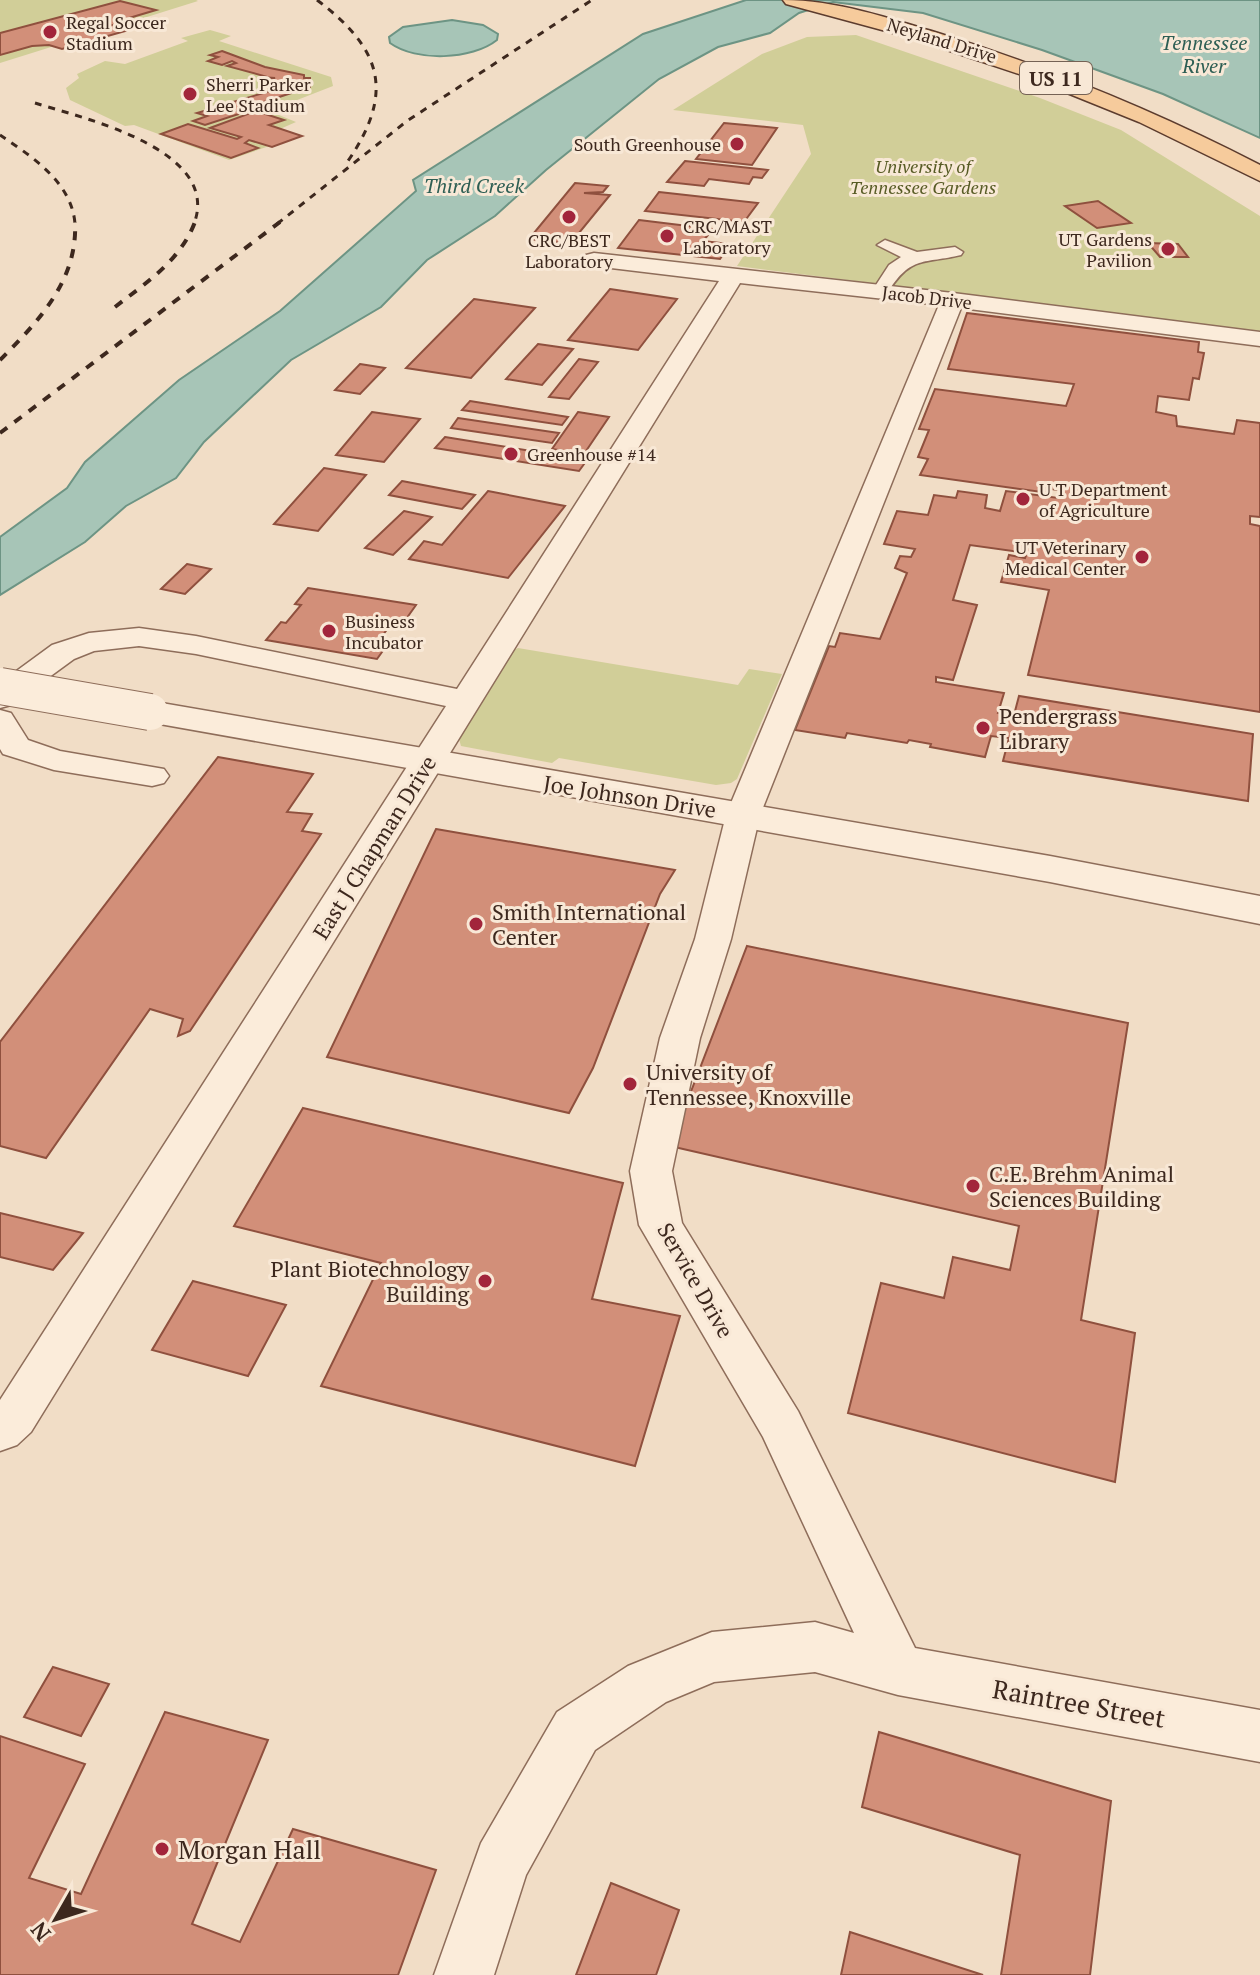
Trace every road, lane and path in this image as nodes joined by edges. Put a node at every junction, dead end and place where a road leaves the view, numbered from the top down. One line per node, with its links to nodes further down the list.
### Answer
1 (793, 0): 2 (main road, Neyland Drive / US 11)
2 (1260, 174)
3 (885, 245): 5 (street)
4 (955, 252): 5 (street)
5 (913, 256): 8 (street)
6 (594, 260): 7 (street, Jacob Drive)
7 (733, 276): 9 (street, Jacob Drive); 13 (street, East J Chapman Drive)
8 (882, 288)
9 (953, 300): 10 (street, Jacob Drive); 17 (street, Service Drive)
10 (1260, 339)
11 (0, 686): 15 (street, Joe Johnson Drive, bridge)
12 (0, 698): 13 (street)
13 (465, 700): 15 (street, East J Chapman Drive)
14 (0, 720): 16 (street)
15 (428, 763): 17 (street, Joe Johnson Drive); 19 (street, East J Chapman Drive)
16 (152, 776)
17 (743, 815): 18 (street, Joe Johnson Drive); 20 (street, Service Drive)
18 (1260, 910)
19 (7, 1424)
20 (898, 1670): 21 (street, Raintree Street); 22 (street, Raintree Street)
21 (1260, 1736)
22 (464, 1975)

